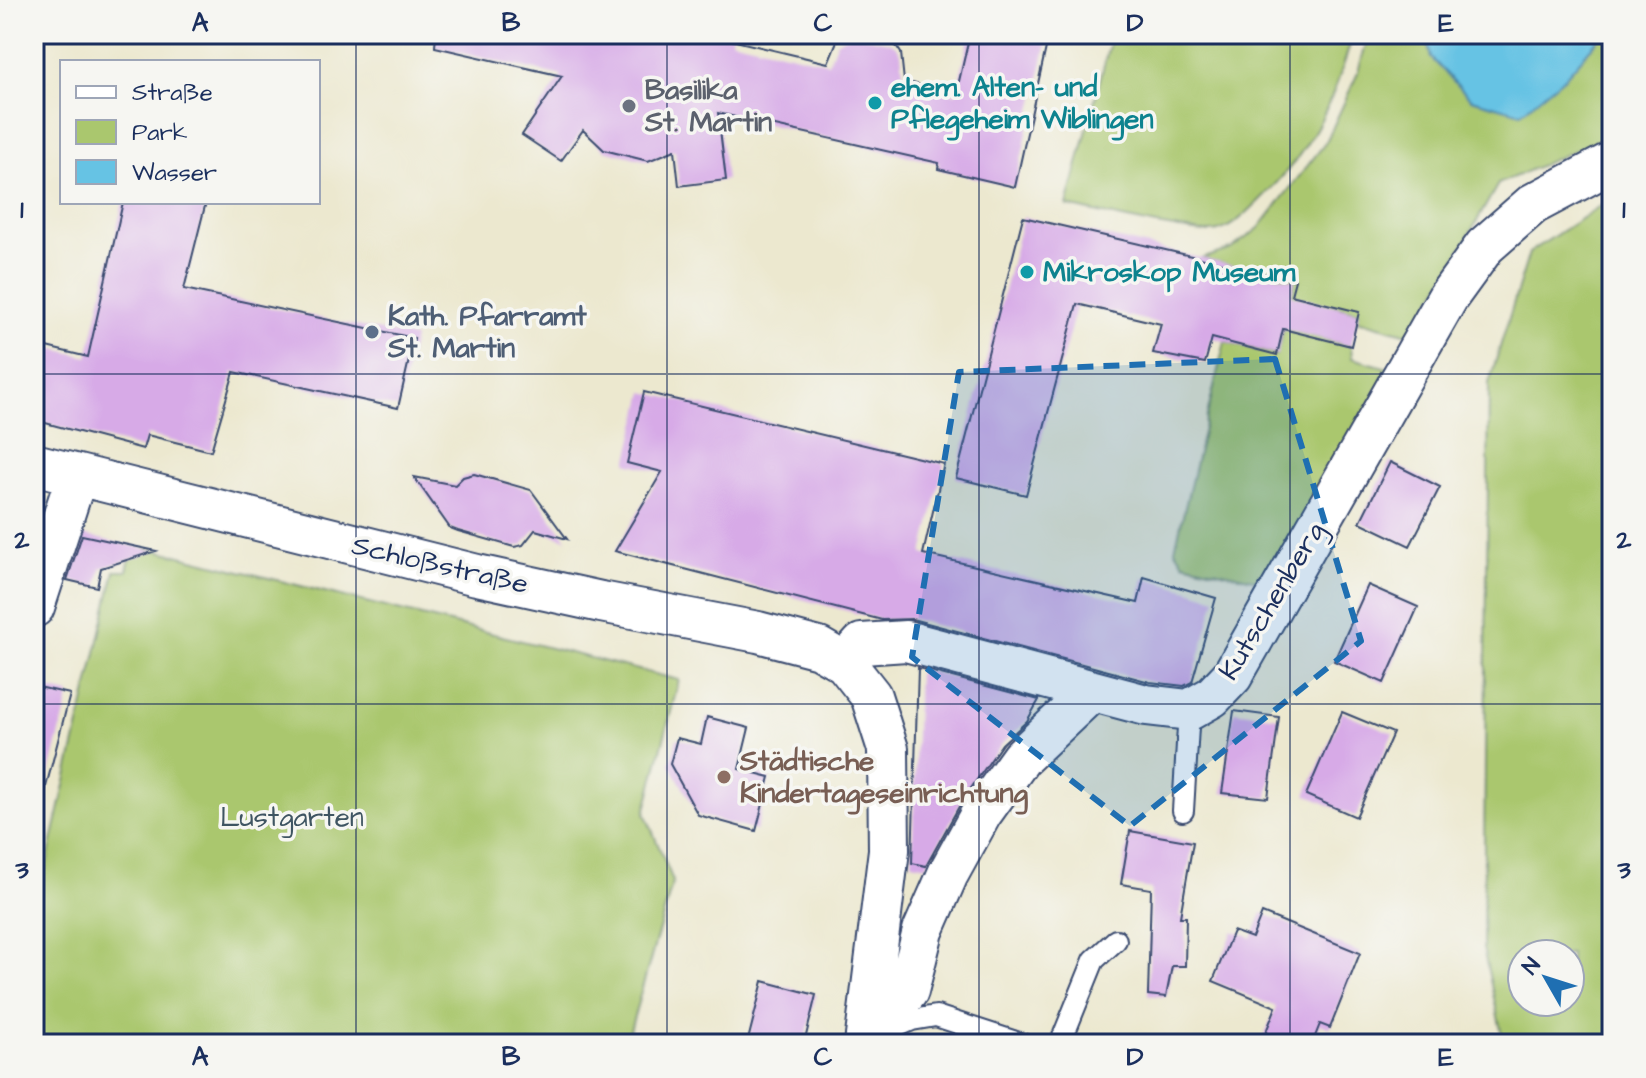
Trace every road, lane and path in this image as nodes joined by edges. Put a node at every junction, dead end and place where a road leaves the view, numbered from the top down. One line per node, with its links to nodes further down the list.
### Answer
1 (1612, 162): 7 (street, Kutschenberg)
2 (34, 464): 3 (street, Schloßstraße)
3 (77, 475): 4 (street); 5 (street, Schloßstraße)
4 (34, 607)
5 (845, 663): 6 (street); 10 (street, Schloßstraße)
6 (1092, 691): 7 (street); 10 (street)
7 (1189, 710): 8 (lane)
8 (1183, 811)
9 (1116, 940): 12 (lane)
10 (866, 1042): 11 (lane)
11 (1022, 1044)
12 (1060, 1044)

